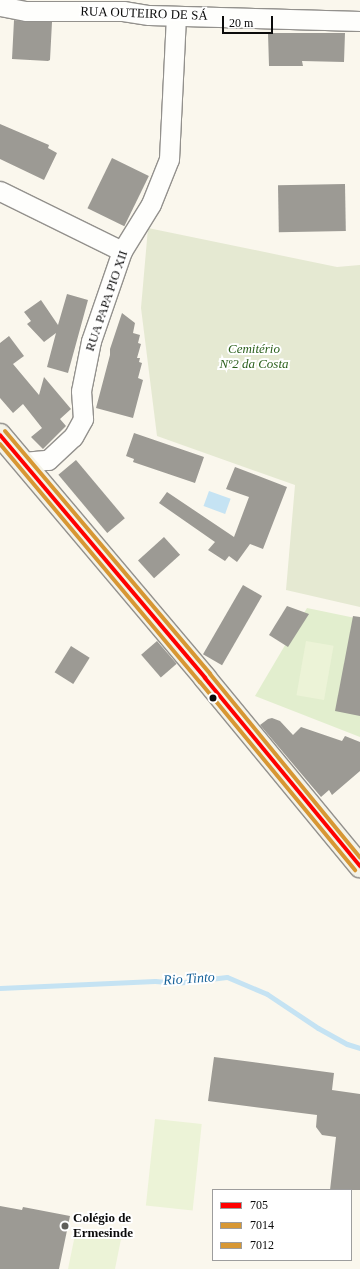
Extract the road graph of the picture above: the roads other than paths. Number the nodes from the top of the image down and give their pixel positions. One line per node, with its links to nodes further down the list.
1 (0, 6): 2 (street, RUA OUTEIRO DE SÁ)
2 (123, 6): 3 (street, RUA OUTEIRO DE SÁ)
3 (176, 16): 4 (street, RUA OUTEIRO DE SÁ); 6 (street, RUA PAPA PIO XII)
4 (360, 21)
5 (0, 192): 6 (street)
6 (122, 251): 7 (street, RUA PAPA PIO XII)
7 (8, 449): 8 (main road)
8 (360, 866)

